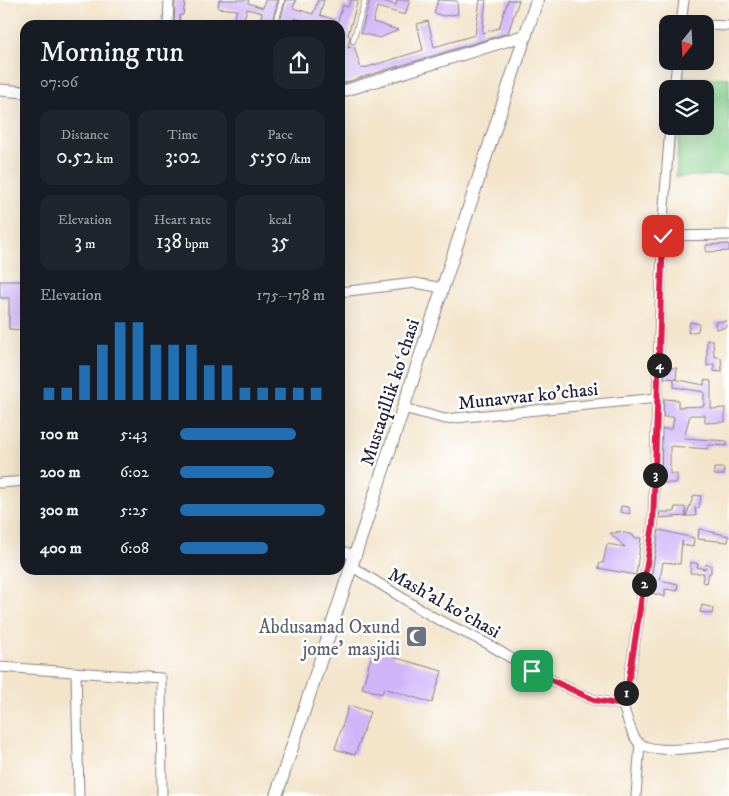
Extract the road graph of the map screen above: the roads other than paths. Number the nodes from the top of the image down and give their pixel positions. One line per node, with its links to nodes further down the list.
1 (169, 0): 7 (street)
2 (282, 0): 8 (lane)
3 (365, 0): 12 (lane)
4 (537, 0): 11 (main road, Mustaqillik koʻchasi)
5 (684, 0): 6 (street)
6 (683, 15)
7 (168, 20)
8 (276, 20)
9 (714, 25): 10 (street)
10 (729, 26)
11 (526, 35): 14 (street); 19 (main road, Mustaqillik koʻchasi)
12 (354, 41)
13 (0, 90): 15 (street)
14 (345, 90)
15 (20, 92)
16 (669, 135): 18 (street)
17 (729, 235): 18 (street)
18 (663, 236): 21 (street)
19 (442, 288): 20 (street); 22 (main road, Mustaqillik koʻchasi)
20 (345, 291)
21 (658, 398): 22 (street, Munavvar ko'chasi); 29 (street)
22 (403, 408): 26 (main road, Mustaqillik koʻchasi)
23 (20, 481): 24 (street)
24 (0, 483)
25 (345, 554): 26 (street, Mash'al ko'chasi)
26 (353, 561): 29 (street, Mash'al ko'chasi); 34 (main road, Mustaqillik koʻchasi)
27 (0, 667): 28 (street)
28 (76, 672): 32 (street); 33 (street)
29 (623, 705): 30 (street)
30 (640, 743): 31 (street); 35 (street)
31 (729, 743)
32 (79, 796)
33 (162, 796)
34 (276, 796)
35 (636, 796)

